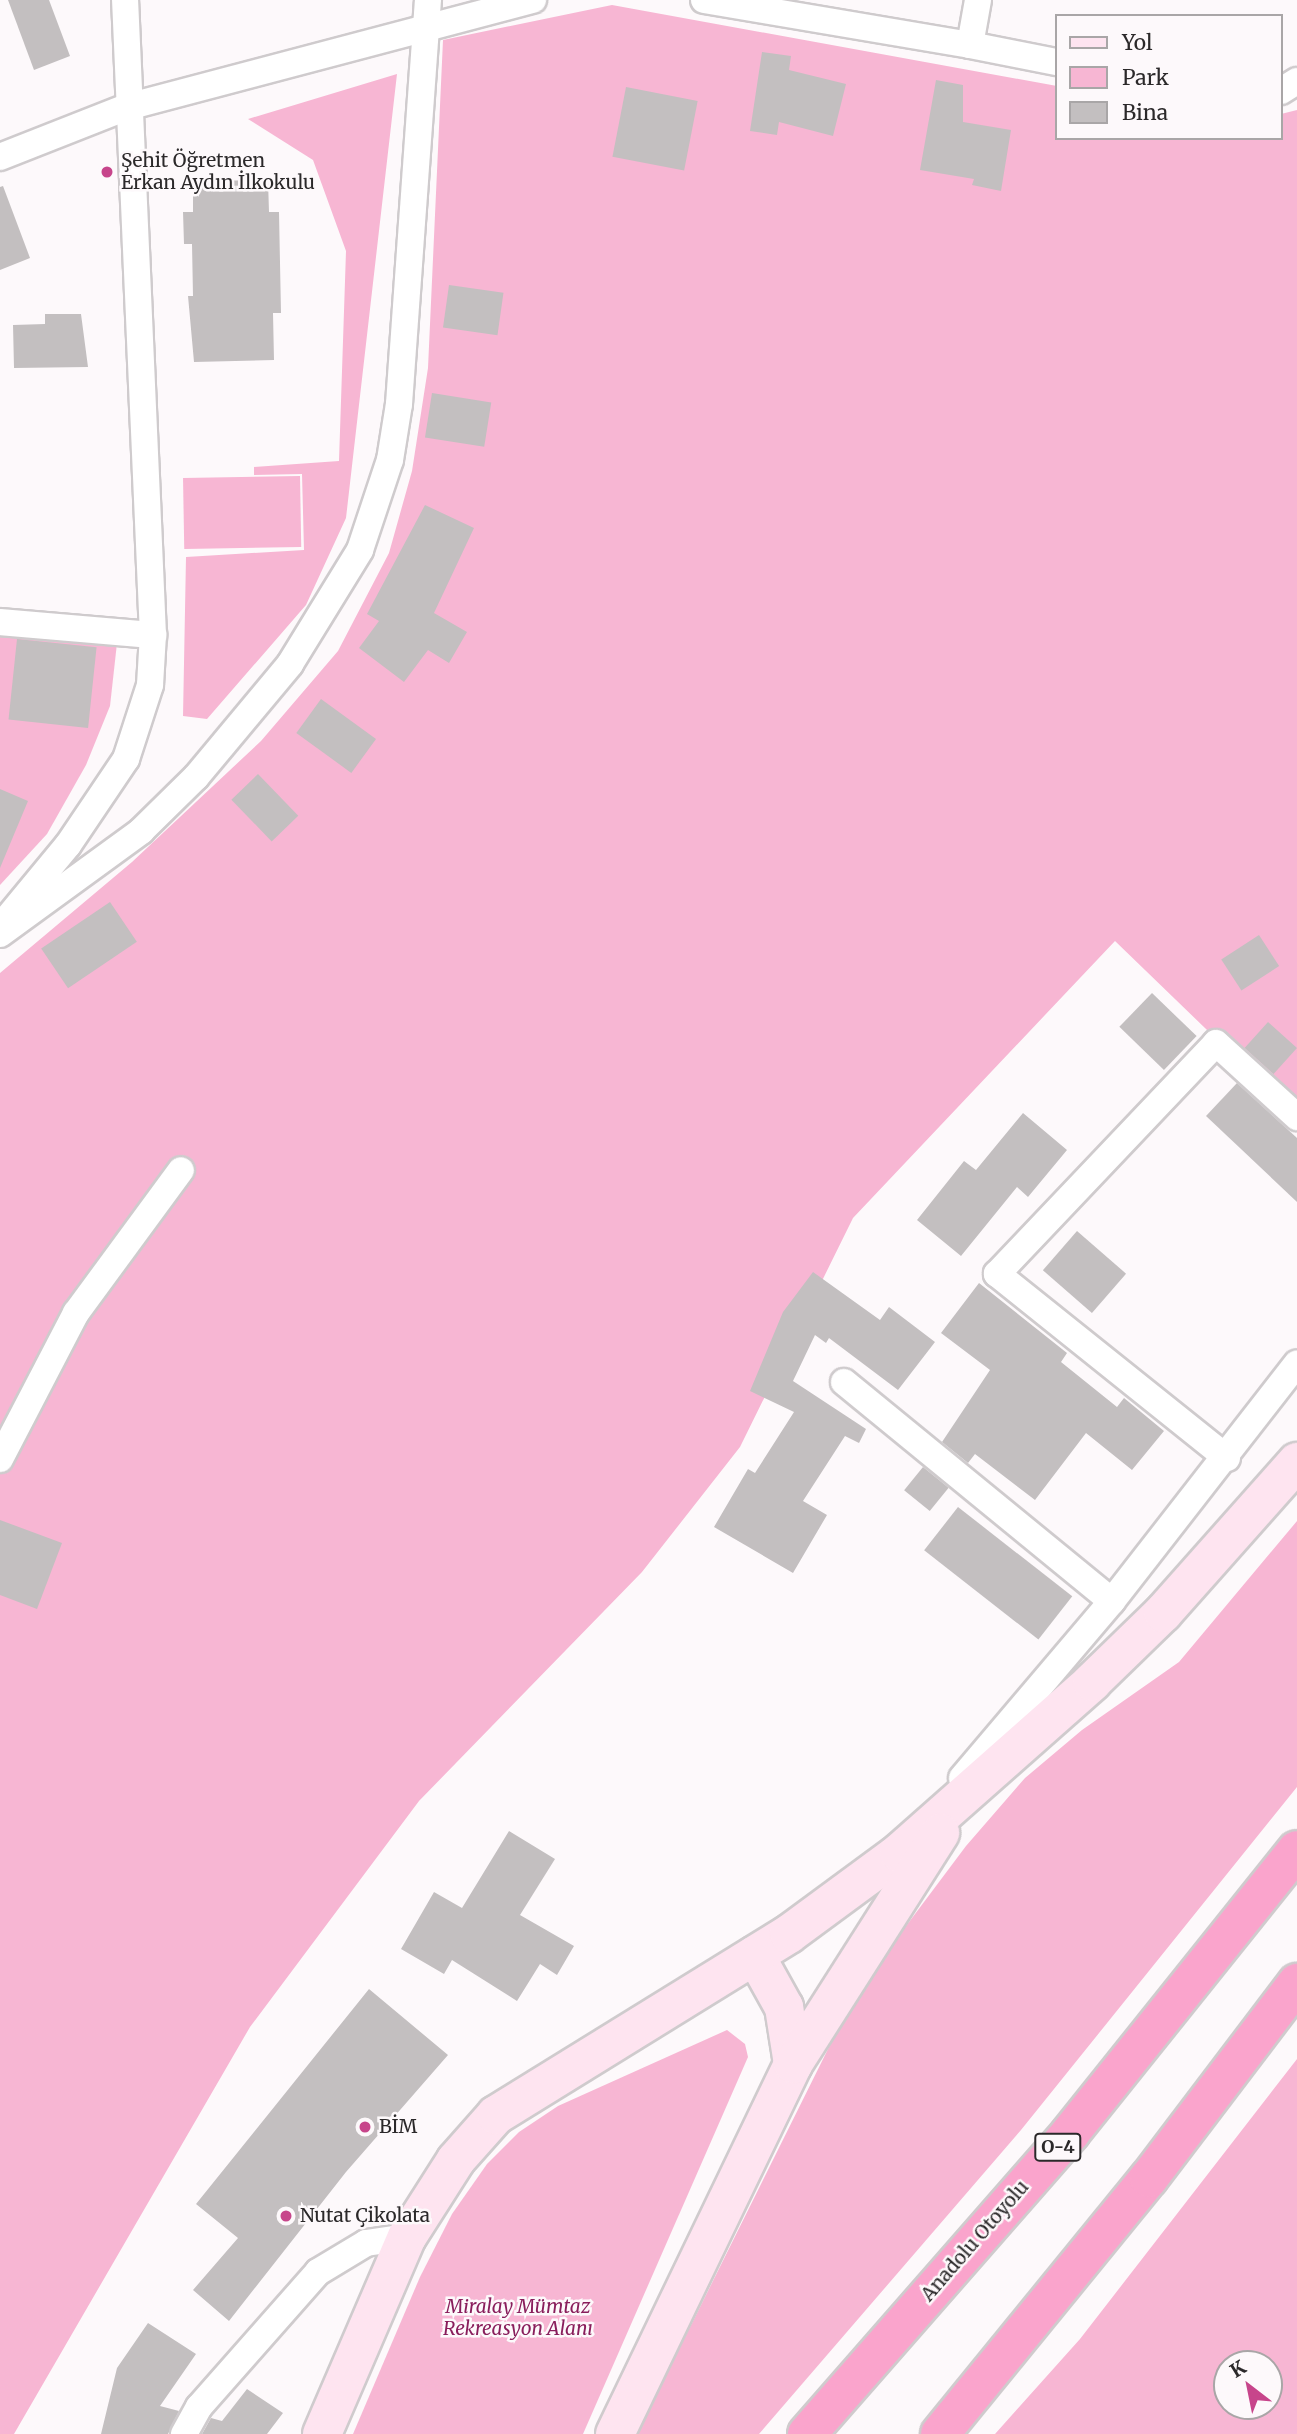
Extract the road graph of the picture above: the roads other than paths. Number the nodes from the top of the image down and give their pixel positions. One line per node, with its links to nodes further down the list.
1 (125, 0): 8 (street)
2 (534, 0): 5 (street)
3 (704, 0): 6 (street)
4 (978, 0): 6 (street)
5 (427, 12): 8 (street); 13 (street)
6 (970, 45): 7 (street)
7 (1056, 62)
8 (127, 107): 9 (street); 11 (street)
9 (0, 157)
10 (0, 622): 11 (street)
11 (153, 635): 12 (street)
12 (0, 927)
13 (0, 934)
14 (1293, 1107): 18 (street)
15 (181, 1170): 19 (street)
16 (1297, 1363): 18 (street)
17 (844, 1382): 21 (street)
18 (1227, 1458): 21 (street)
19 (0, 1459)
20 (1297, 1462): 22 (main road)
21 (1112, 1601): 24 (street)
22 (960, 1801): 24 (main road); 27 (main road)
23 (1297, 1850): 32 (highway, Anadolu Otoyolu / O-4)
24 (899, 1853): 25 (main road)
25 (755, 1955): 27 (main road); 28 (main road)
26 (1297, 1983): 33 (highway)
27 (793, 2064): 31 (main road)
28 (407, 2237): 29 (street); 30 (main road)
29 (184, 2434)
30 (322, 2434)
31 (615, 2434)
32 (807, 2434)
33 (940, 2434)

